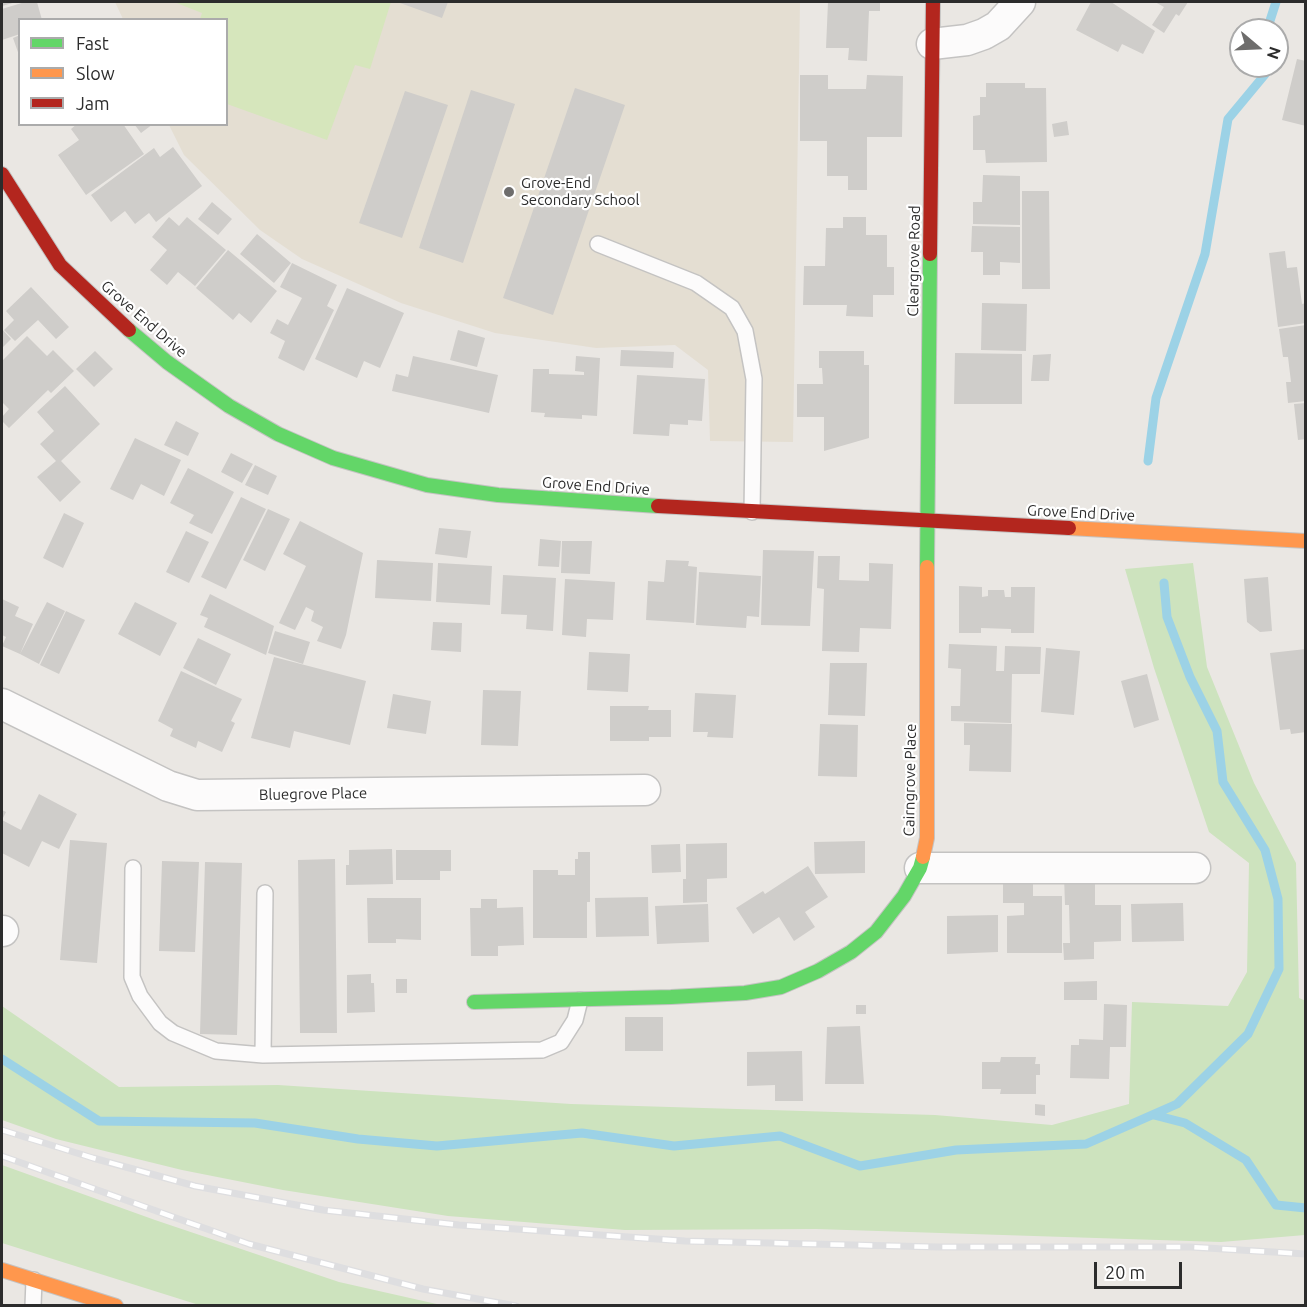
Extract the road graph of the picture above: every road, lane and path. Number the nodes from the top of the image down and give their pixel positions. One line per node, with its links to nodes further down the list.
1 (933, 2): 3 (street, Cleargrove Road)
2 (1020, 2): 3 (street)
3 (932, 44): 7 (street, Cleargrove Road)
4 (2, 174): 6 (street, Grove End Drive)
5 (598, 244): 6 (lane)
6 (752, 512): 7 (street, Grove End Drive)
7 (927, 521): 8 (street, Grove End Drive); 12 (street, Cairngrove Place)
8 (1305, 541)
9 (2, 704): 10 (street, Bluegrove Place)
10 (645, 790)
11 (133, 868): 17 (lane)
12 (920, 868): 13 (street); 15 (street, Cairngrove Place)
13 (1195, 868)
14 (265, 893): 17 (lane)
15 (580, 1000): 16 (street, Cairngrove Place); 17 (lane)
16 (474, 1002)
17 (263, 1055)
18 (2, 1270): 19 (street)
19 (34, 1280): 20 (lane); 21 (street)
20 (33, 1305)
21 (116, 1305)

